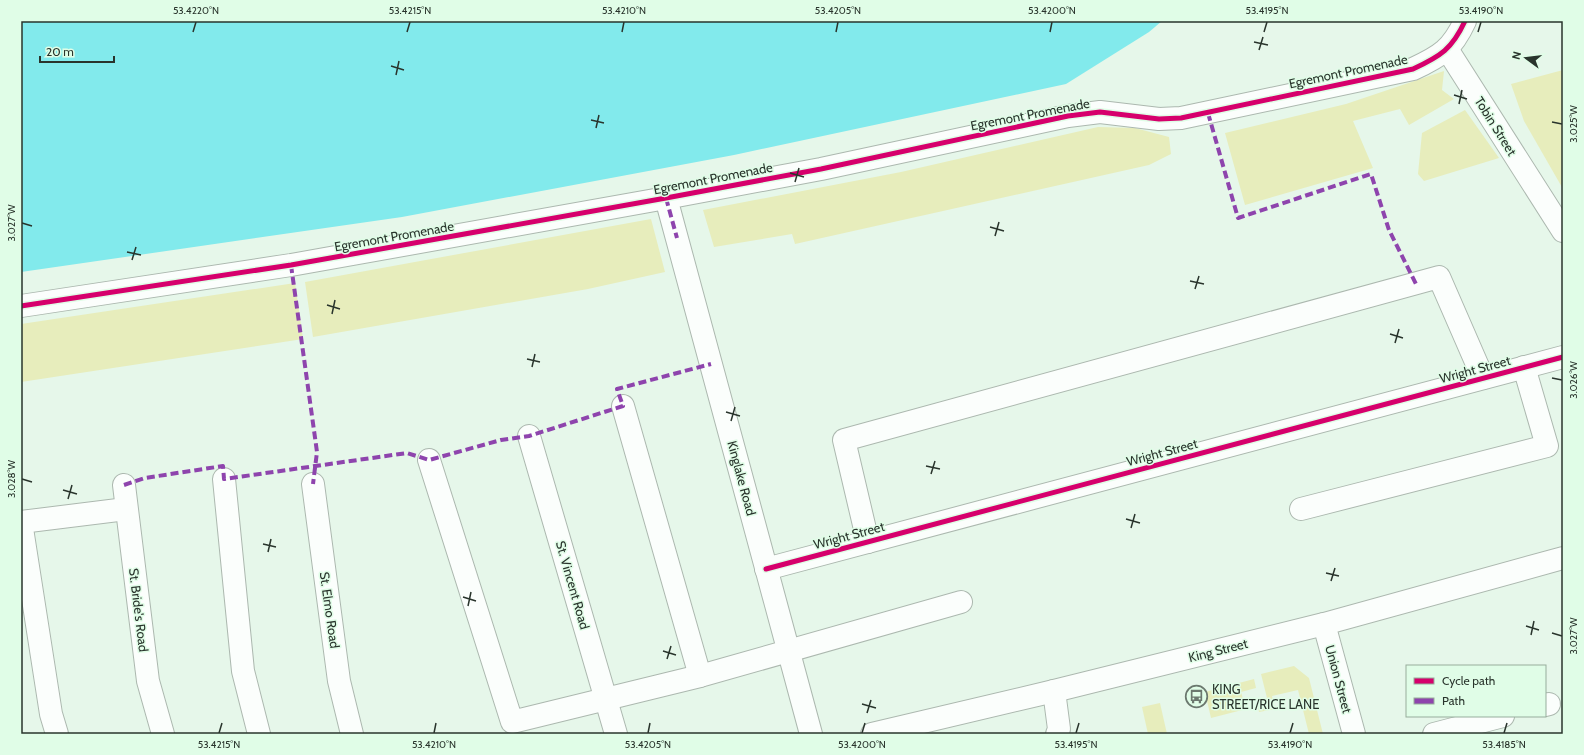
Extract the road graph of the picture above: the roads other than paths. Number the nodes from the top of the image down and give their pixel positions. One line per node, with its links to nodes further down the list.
1 (1465, 21): 2 (street)
2 (1447, 49): 3 (street, Egremont Promenade); 4 (street, Tobin Street)
3 (666, 198): 5 (street, Egremont Promenade); 20 (street, Kinglake Road)
4 (1563, 231)
5 (21, 306)
6 (1563, 357): 7 (street, Wright Street)
7 (1524, 367): 8 (street, Wright Street); 16 (street)
8 (1483, 378): 18 (street, Wright Street); 18 (street)
9 (624, 406): 24 (street)
10 (530, 436): 26 (street, St. Vincent Road)
11 (429, 460): 26 (street)
12 (224, 479): 30 (street)
13 (313, 484): 31 (street, St. Elmo Road)
14 (124, 485): 15 (street, St. Bride's Road)
15 (126, 509): 17 (street); 29 (street, St. Bride's Road)
16 (1300, 509)
17 (21, 522): 28 (street)
18 (868, 542): 20 (street, Wright Street)
19 (1563, 558): 22 (street, King Street)
20 (766, 569): 23 (street, Kinglake Road)
21 (961, 602): 23 (street)
22 (1324, 624): 25 (street, King Street); 36 (street, Union Street)
23 (788, 651): 24 (street); 33 (street, Kinglake Road)
24 (700, 676): 26 (street)
25 (1054, 691): 34 (street, King Street); 35 (street)
26 (606, 699): 32 (street, St. Vincent Road)
27 (1499, 717): 37 (street)
28 (57, 734)
29 (163, 734)
30 (259, 734)
31 (352, 734)
32 (616, 734)
33 (811, 734)
34 (872, 734)
35 (1057, 734)
36 (1354, 734)
37 (1434, 734)

